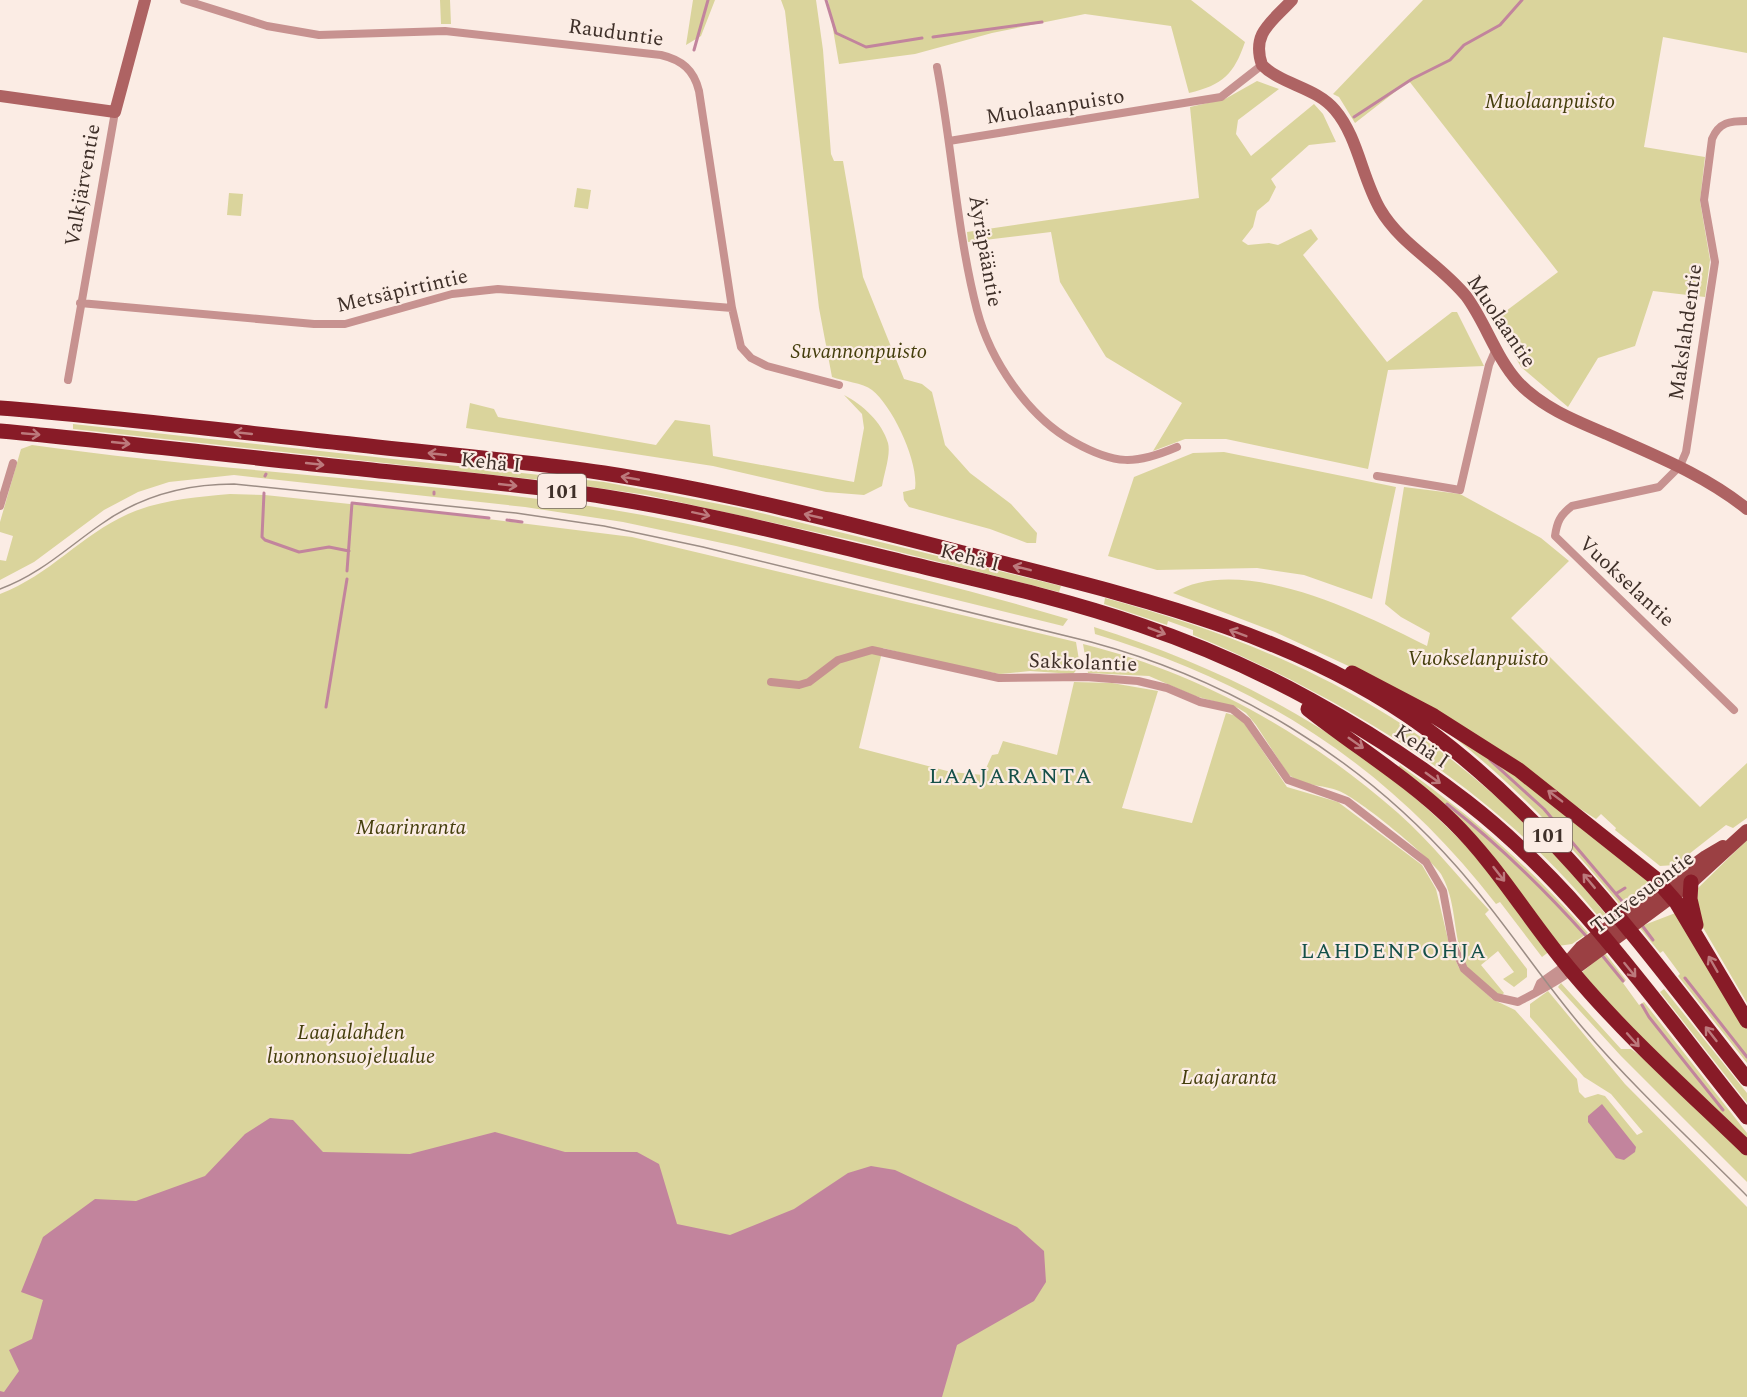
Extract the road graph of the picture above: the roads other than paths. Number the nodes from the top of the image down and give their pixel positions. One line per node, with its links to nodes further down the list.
1 (145, 0): 7 (street, Valkjärventie)
2 (184, 0): 11 (street, Rauduntie)
3 (1292, 0): 4 (street)
4 (1262, 65): 9 (street, Muolaanpuisto); 12 (street, Muolaantie)
5 (937, 67): 9 (street, Äyräpääntie)
6 (0, 96): 7 (street)
7 (115, 112): 10 (street, Valkjärventie)
8 (1747, 121): 19 (street, Makslahdentie)
9 (949, 141): 17 (street, Äyräpääntie)
10 (80, 303): 11 (street, Metsäpirtintie); 13 (street, Valkjärventie)
11 (732, 308): 14 (street, Rauduntie)
12 (1495, 351): 19 (street, Muolaantie); 20 (street)
13 (68, 380)
14 (839, 385)
15 (0, 408): 23 (highway, Kehä I / 101, one-way to 15)
16 (0, 431): 25 (highway, Kehä I / 101, one-way to 25)
17 (1177, 447)
18 (13, 463): 21 (street)
19 (1680, 466): 22 (street, Muolaantie); 26 (street, Vuokselantie)
20 (1377, 476)
21 (0, 506)
22 (1747, 509)
23 (1292, 655): 30 (highway, one-way to 23); 34 (highway, Kehä I / 101, one-way to 23)
24 (771, 682): 32 (street, Sakkolantie)
25 (1275, 682): 32 (highway, one-way to 32); 35 (highway, Kehä I / 101, one-way to 35)
26 (1734, 710)
27 (1747, 831): 28 (main road, Turvesuontie)
28 (1734, 842): 29 (main road, Turvesuontie); 30 (main road, Turvesuontie)
29 (1691, 882): 30 (main road, Turvesuontie); 31 (highway)
30 (1668, 892): 31 (highway); 32 (main road, Turvesuontie)
31 (1701, 942): 33 (highway, one-way to 31)
32 (1569, 968): 36 (highway, one-way to 36)
33 (1747, 1021)
34 (1747, 1079)
35 (1747, 1117)
36 (1747, 1148)

